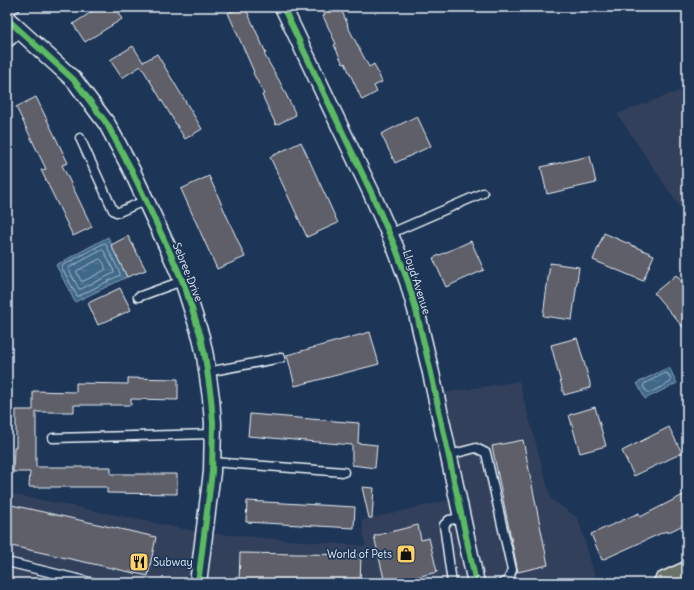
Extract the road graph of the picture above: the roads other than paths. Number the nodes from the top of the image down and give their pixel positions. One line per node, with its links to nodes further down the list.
1 (16, 7): 3 (lane)
2 (283, 7): 10 (street, Lloyd Avenue)
3 (7, 13)
4 (7, 19): 5 (street, Sebree Drive)
5 (21, 32): 6 (lane); 9 (street, Sebree Drive)
6 (7, 44)
7 (80, 138): 9 (lane)
8 (483, 193): 10 (lane)
9 (146, 200): 11 (street, Sebree Drive)
10 (390, 234): 17 (street, Lloyd Avenue)
11 (182, 281): 12 (lane); 14 (street, Sebree Drive)
12 (138, 297)
13 (281, 358): 14 (lane)
14 (208, 372): 15 (street, Sebree Drive)
15 (212, 434): 16 (lane); 18 (street, Sebree Drive)
16 (53, 438)
17 (449, 455): 20 (street, Lloyd Avenue); 27 (lane)
18 (212, 462): 19 (lane); 24 (street, Sebree Drive)
19 (344, 472)
20 (462, 518): 25 (lane); 26 (street, Lloyd Avenue)
21 (7, 562): 23 (lane)
22 (687, 573): 28 (main road)
23 (94, 583)
24 (198, 583)
25 (452, 583)
26 (476, 583)
27 (502, 583)
28 (665, 583)

